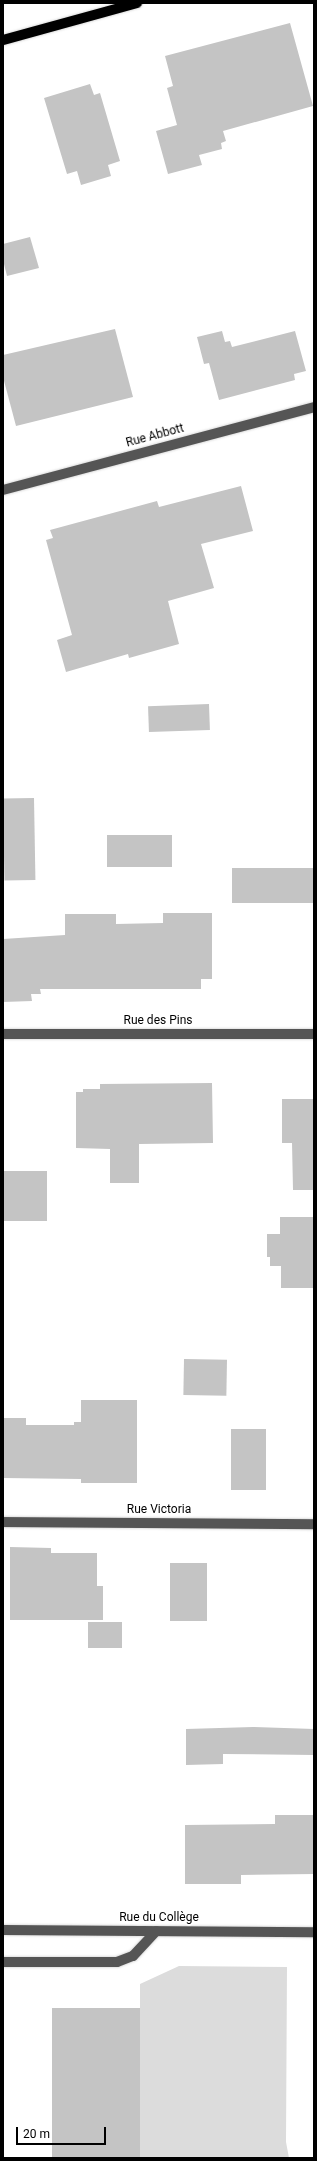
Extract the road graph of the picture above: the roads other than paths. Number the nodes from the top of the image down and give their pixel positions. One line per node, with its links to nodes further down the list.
1 (137, 3): 2 (main road)
2 (3, 40)
3 (314, 407): 4 (street, Rue Abbott)
4 (3, 490)
5 (3, 1034): 6 (street, Rue des Pins)
6 (314, 1034)
7 (3, 1522): 8 (street, Rue Victoria)
8 (314, 1524)
9 (3, 1930): 10 (street, Rue du Collège)
10 (156, 1931): 11 (street, Rue du Collège); 12 (street)
11 (314, 1932)
12 (3, 1962)

